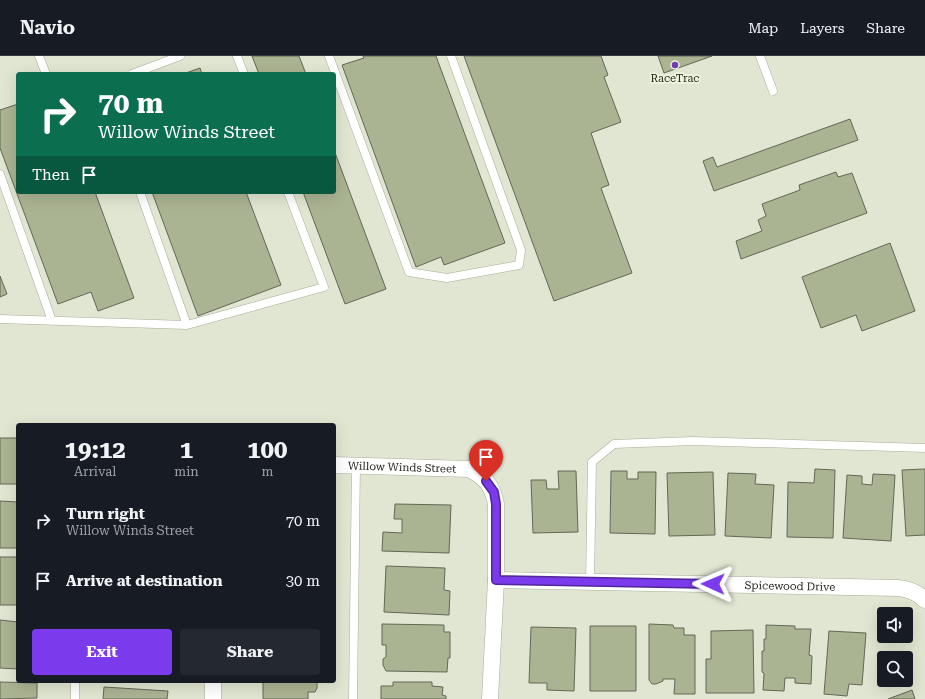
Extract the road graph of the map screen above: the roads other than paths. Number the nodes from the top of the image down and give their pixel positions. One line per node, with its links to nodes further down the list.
1 (39, 56): 7 (lane)
2 (180, 56): 8 (lane)
3 (237, 56): 9 (lane)
4 (329, 56): 10 (lane)
5 (451, 56): 11 (lane)
6 (760, 56): 12 (lane)
7 (45, 72)
8 (137, 72)
9 (243, 72)
10 (335, 72)
11 (336, 75)
12 (773, 91)
13 (0, 174): 17 (lane)
14 (141, 194): 18 (lane)
15 (289, 194): 18 (lane)
16 (0, 319): 17 (lane)
17 (52, 321): 18 (lane)
18 (187, 325)
19 (925, 448): 23 (lane)
20 (336, 465): 21 (street, Willow Winds Street)
21 (356, 466): 22 (street, Willow Winds Street); 29 (lane)
22 (496, 580): 23 (street, Spicewood Drive); 30 (street, Willow Winds Street)
23 (590, 582): 24 (street, Spicewood Drive)
24 (921, 596)
25 (75, 683): 27 (lane)
26 (213, 683): 28 (street)
27 (75, 699)
28 (213, 699)
29 (353, 699)
30 (490, 699)

